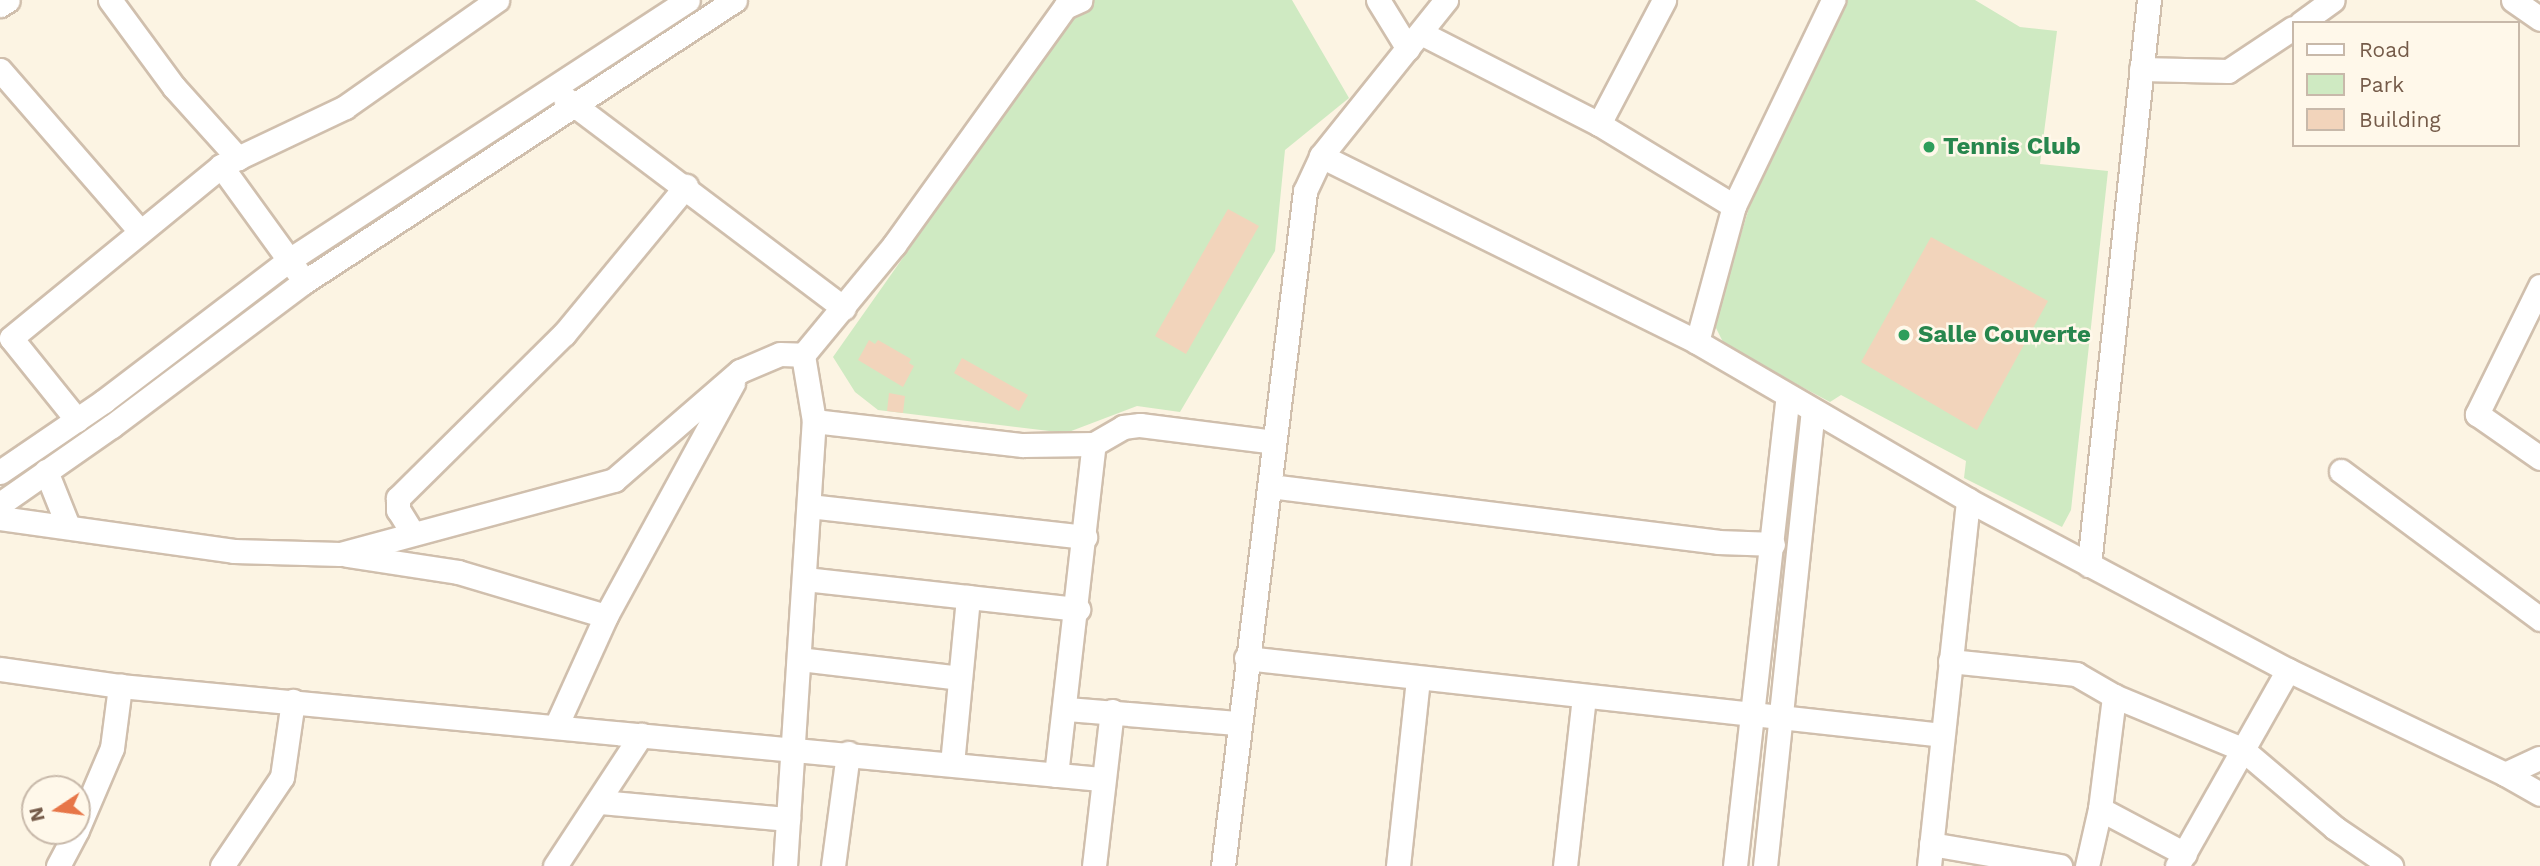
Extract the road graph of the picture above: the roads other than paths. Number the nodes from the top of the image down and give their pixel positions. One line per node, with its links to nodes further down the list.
1 (8, 0): 14 (street)
2 (110, 0): 25 (street)
3 (498, 0): 25 (street)
4 (688, 0): 21 (street)
5 (735, 0): 22 (street)
6 (1378, 0): 18 (street)
7 (1446, 0): 18 (street)
8 (1664, 0): 23 (street)
9 (1833, 0): 27 (street)
10 (2149, 0): 19 (street)
11 (2333, 0): 16 (street)
12 (2513, 0): 15 (street)
13 (1067, 2): 32 (street)
14 (0, 5)
15 (2540, 19)
16 (2304, 21)
17 (2292, 29): 19 (street)
18 (1414, 41): 23 (street); 24 (street)
19 (2141, 69): 59 (street)
20 (0, 70): 28 (street)
21 (554, 85): 22 (street); 29 (street)
22 (573, 106): 26 (street); 30 (street)
23 (1599, 124): 27 (street)
24 (1321, 156): 34 (street); 41 (street)
25 (230, 162): 28 (street); 29 (street)
26 (686, 186): 32 (street); 55 (street)
27 (1734, 206): 34 (street)
28 (140, 231): 33 (street)
29 (289, 260): 30 (street); 39 (street)
30 (304, 282): 46 (street)
31 (2540, 285): 45 (street)
32 (844, 308): 35 (street)
33 (5, 332): 39 (street)
34 (1698, 342): 37 (street)
35 (803, 355): 36 (street); 40 (street)
36 (740, 371): 43 (street); 44 (street)
37 (1788, 397): 38 (street); 57 (street)
38 (1812, 413): 50 (street); 79 (street)
39 (76, 420): 48 (street)
40 (814, 421): 42 (street); 52 (street)
41 (1274, 442): 42 (street); 49 (street)
42 (1094, 444): 56 (street)
43 (655, 446): 44 (street); 55 (street)
44 (694, 456): 63 (street)
45 (2540, 458)
46 (46, 471): 51 (street); 54 (street)
47 (2341, 471): 64 (street)
48 (0, 472)
49 (1270, 486): 57 (street); 65 (street)
50 (1968, 500): 59 (street); 67 (street)
51 (0, 504)
52 (809, 506): 56 (street); 60 (street)
53 (0, 518): 54 (street)
54 (68, 526): 58 (street)
55 (412, 532): 58 (street)
56 (1085, 537): 62 (street)
57 (1773, 544): 78 (street)
58 (340, 554): 63 (street)
59 (2089, 565): 69 (street)
60 (805, 579): 61 (street); 66 (street)
61 (968, 597): 62 (street); 70 (street)
62 (1078, 609): 76 (street)
63 (606, 615): 81 (street)
64 (2540, 619)
65 (1246, 658): 71 (street); 80 (street)
66 (799, 659): 70 (street); 84 (street)
67 (1950, 661): 73 (street); 83 (street)
68 (0, 669): 72 (street)
69 (2288, 670): 85 (street); 89 (street)
70 (960, 678): 88 (street)
71 (1418, 680): 74 (street); 107 (street)
72 (121, 686): 75 (street); 93 (street)
73 (2114, 696): 85 (street); 95 (street)
74 (1584, 697): 78 (street); 108 (street)
75 (293, 701): 81 (street); 101 (street)
76 (1067, 709): 77 (street); 90 (street)
77 (1112, 710): 80 (street); 91 (street)
78 (1754, 713): 79 (street); 109 (street)
79 (1781, 714): 83 (street); 110 (street)
80 (1239, 723): 106 (street)
81 (557, 724): 82 (street)
82 (641, 735): 84 (street); 94 (street)
83 (1942, 735): 98 (street)
84 (794, 747): 86 (street); 96 (street)
85 (2242, 749): 99 (street); 113 (street)
86 (848, 753): 88 (street); 104 (street)
87 (2540, 758): 89 (street)
88 (952, 764): 90 (street)
89 (2505, 774): 92 (street)
90 (1056, 775): 91 (street)
91 (1101, 779): 105 (street)
92 (2540, 794)
93 (91, 798)
94 (601, 802): 96 (street); 102 (street)
95 (2100, 809): 99 (street); 112 (street)
96 (788, 819): 103 (street)
97 (69, 845): 100 (street)
98 (1930, 855): 111 (street)
99 (2181, 860)
100 (58, 866)
101 (222, 866)
102 (555, 866)
103 (785, 866)
104 (833, 866)
105 (1094, 866)
106 (1223, 866)
107 (1398, 866)
108 (1565, 866)
109 (1735, 866)
110 (1765, 866)
111 (2060, 866)
112 (2087, 866)
113 (2390, 866)

